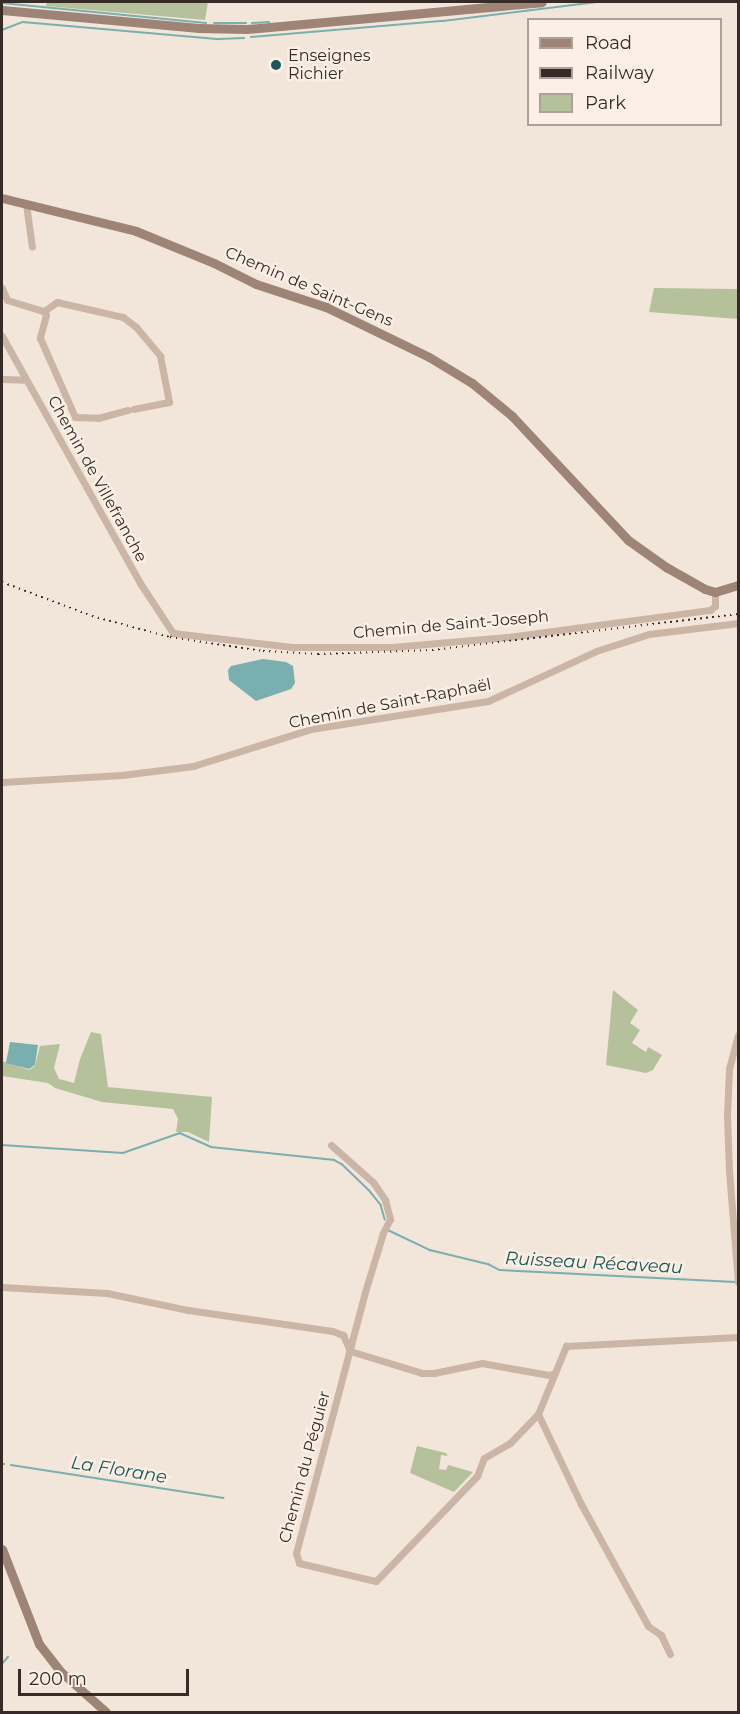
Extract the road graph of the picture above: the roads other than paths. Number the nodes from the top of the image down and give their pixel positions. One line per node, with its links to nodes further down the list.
1 (542, 2): 2 (street)
2 (2, 10)
3 (2, 198): 4 (street, Chemin de Saint-Gens)
4 (26, 204): 5 (street); 12 (street, Chemin de Saint-Gens)
5 (32, 246)
6 (2, 288): 7 (street)
7 (44, 311): 7 (street)
8 (2, 338): 10 (street, Chemin de Villefranche)
9 (2, 379): 10 (street)
10 (26, 380): 14 (street, Chemin de Villefranche)
11 (738, 585): 12 (street)
12 (715, 592): 14 (street, Chemin de Saint-Joseph)
13 (738, 623): 15 (street, Chemin de Saint-Raphaël)
14 (173, 633)
15 (2, 782)
16 (738, 1035): 18 (street)
17 (738, 1083): 18 (street)
18 (729, 1088): 20 (street)
19 (331, 1145): 23 (street, Chemin du Péguier)
20 (738, 1280)
21 (2, 1287): 23 (street)
22 (738, 1337): 24 (street, Chemin du Péguier)
23 (350, 1351): 24 (street); 25 (street, Chemin du Péguier)
24 (555, 1373): 25 (street, Chemin du Péguier)
25 (538, 1414): 27 (street)
26 (2, 1549): 28 (street)
27 (670, 1654)
28 (106, 1713)

